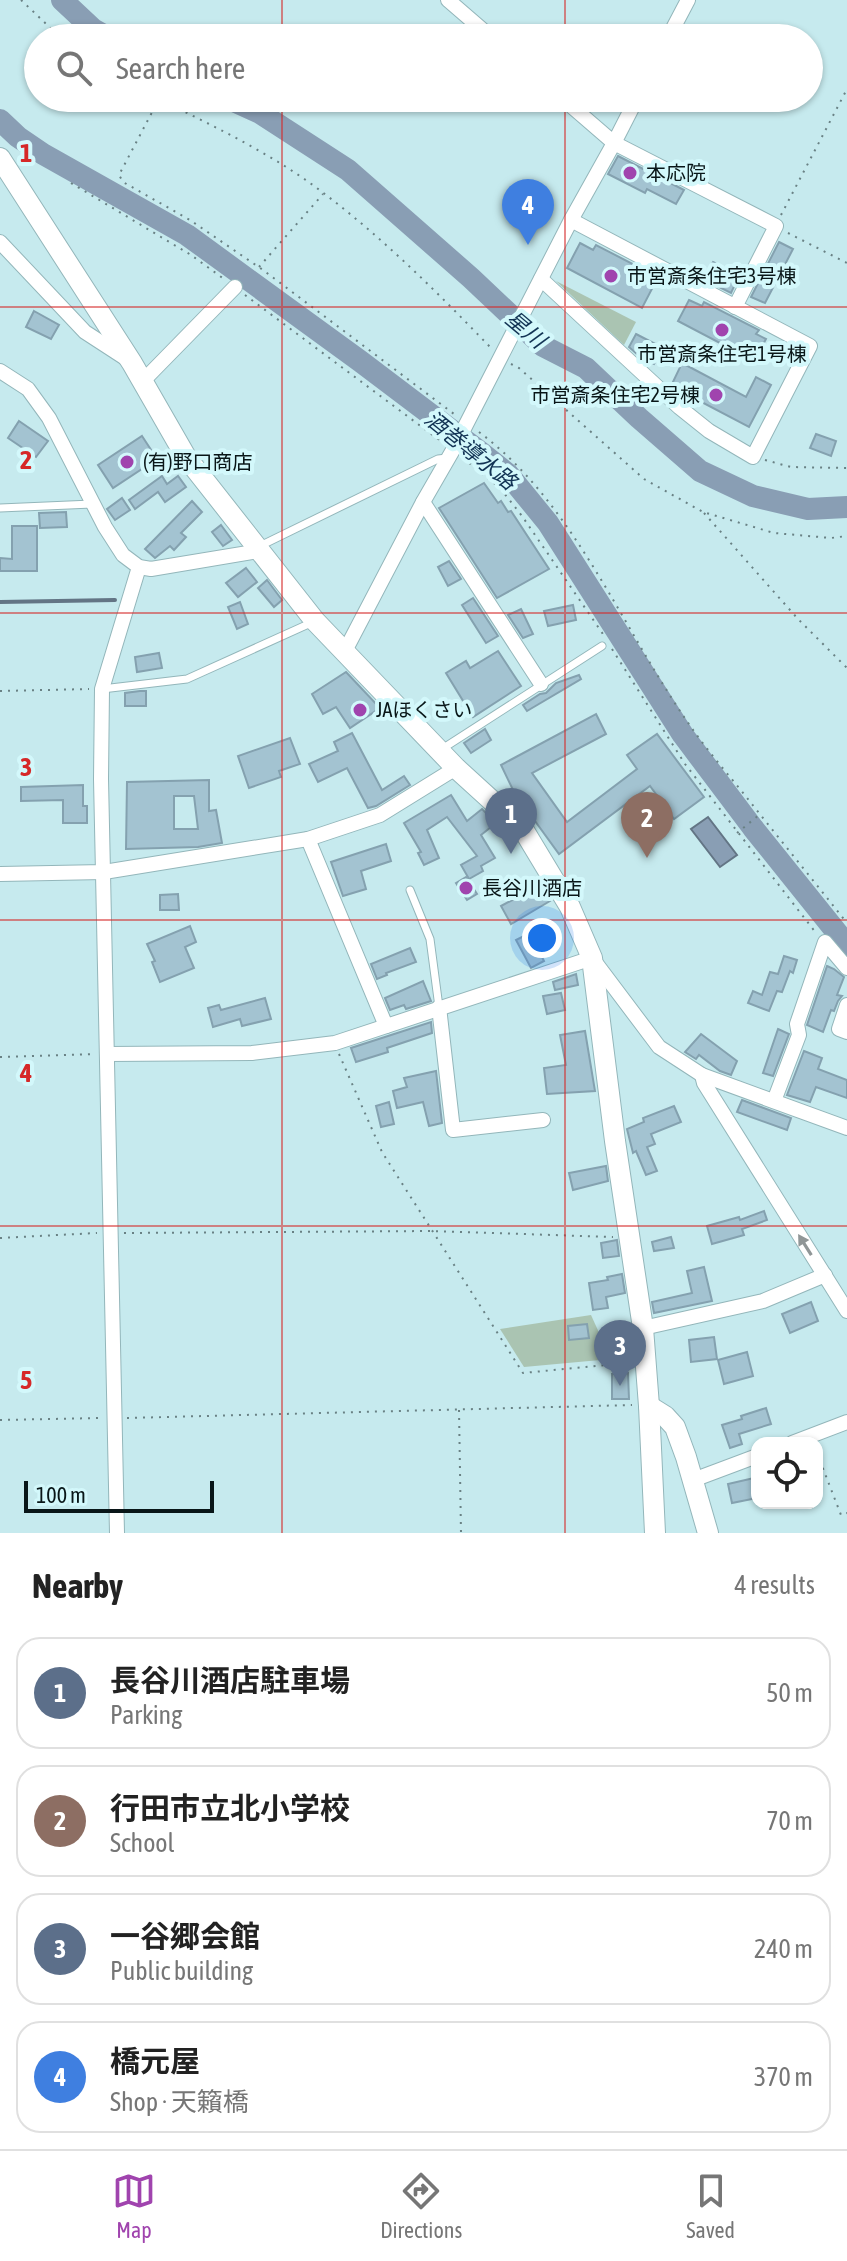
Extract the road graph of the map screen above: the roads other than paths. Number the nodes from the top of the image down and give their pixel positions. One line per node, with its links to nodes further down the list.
1 (448, 0): 3 (street)
2 (688, 0): 4 (street)
3 (476, 24)
4 (675, 24)
5 (578, 112): 7 (street)
6 (630, 112): 7 (street)
7 (614, 143): 9 (street); 13 (street)
8 (0, 158): 15 (street)
9 (571, 220): 11 (street); 13 (street)
10 (0, 242): 15 (street)
11 (540, 281): 13 (street); 16 (street)
12 (235, 287): 15 (street)
13 (735, 307)
14 (0, 371): 18 (street)
15 (137, 372): 20 (street)
16 (452, 452): 17 (street); 20 (lane)
17 (423, 502): 24 (street); 25 (street)
18 (94, 504): 19 (lane); 21 (street)
19 (0, 508)
20 (259, 551): 21 (street); 22 (street)
21 (139, 567): 26 (street)
22 (315, 621): 24 (street); 26 (lane)
23 (602, 646): 25 (lane)
24 (345, 651): 27 (street)
25 (541, 684): 27 (lane)
26 (102, 689): 30 (street)
27 (440, 750): 28 (street)
28 (456, 768): 29 (street); 33 (street)
29 (308, 839): 30 (street); 37 (street)
30 (104, 872): 31 (street); 39 (street)
31 (0, 874)
32 (410, 890): 36 (lane)
33 (592, 958): 36 (street); 40 (street); 46 (street)
34 (847, 968): 41 (street)
35 (847, 1005): 38 (street)
36 (439, 1007): 37 (street); 42 (street)
37 (386, 1026): 39 (street)
38 (847, 1032)
39 (108, 1054): 52 (street)
40 (702, 1075): 41 (street); 44 (street, one-way to 40)
41 (774, 1101): 43 (street)
42 (543, 1120)
43 (847, 1127)
44 (825, 1275): 45 (street); 46 (street)
45 (847, 1311)
46 (643, 1328): 47 (street)
47 (649, 1406): 51 (street); 53 (street)
48 (847, 1422): 49 (street)
49 (808, 1437)
50 (751, 1458): 51 (street)
51 (693, 1480): 54 (street)
52 (117, 1533)
53 (655, 1533)
54 (708, 1533)

